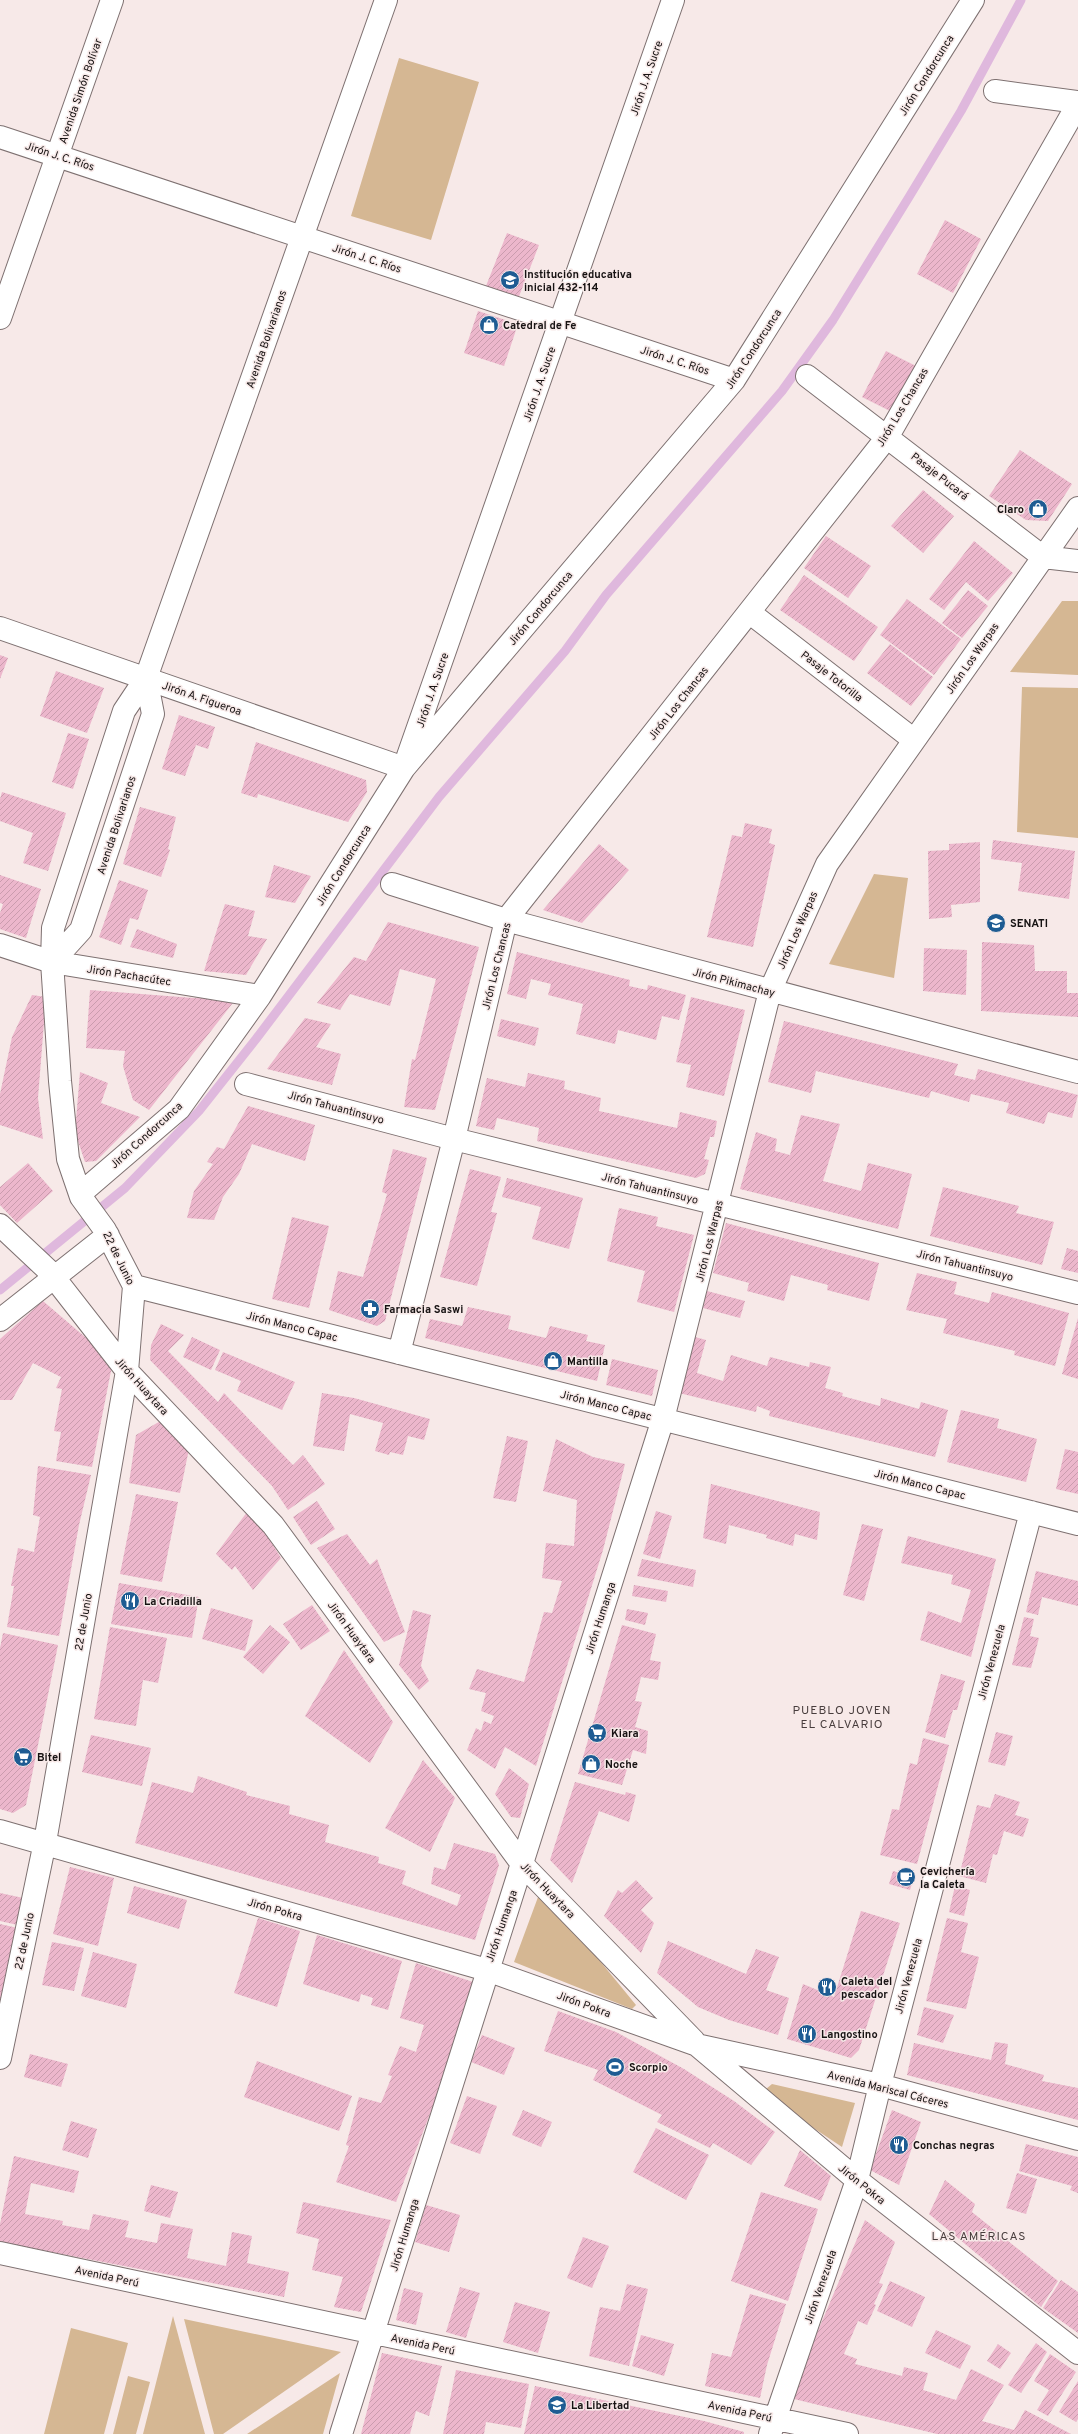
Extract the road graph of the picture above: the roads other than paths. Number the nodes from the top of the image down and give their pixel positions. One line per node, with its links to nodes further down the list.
1 (112, 0): 8 (street, Avenida Simón Bolívar)
2 (386, 0): 9 (street, Avenida Bolivarianos)
3 (673, 0): 11 (street, Jirón J. A. Sucre)
4 (973, 0): 13 (street, Jirón Condorcunca)
5 (995, 91): 6 (street)
6 (1078, 103): 14 (street, Jirón Los Chancas)
7 (0, 137): 8 (street, Jirón J. C. Ríos)
8 (57, 156): 9 (street, Jirón J. C. Ríos); 10 (street, Avenida Simón Bolívar)
9 (302, 237): 11 (street, Jirón J. C. Ríos); 20 (street, Avenida Bolivarianos)
10 (0, 318)
11 (561, 322): 13 (street, Jirón J. C. Ríos); 22 (street, Jirón J. A. Sucre)
12 (807, 376): 14 (street, Pasaje Pucará)
13 (734, 380): 22 (street, Jirón Condorcunca)
14 (888, 436): 16 (street, Pasaje Pucará); 18 (street, Jirón Los Chancas)
15 (1078, 508): 16 (street, Jirón Los Warpas)
16 (1043, 557): 17 (street); 21 (street, Jirón Los Warpas)
17 (1078, 561)
18 (750, 612): 21 (street, Pasaje Totorilla); 24 (street, Jirón Los Chancas)
19 (0, 628): 20 (street, Jirón A. Figueroa)
20 (146, 678): 22 (street, Jirón A. Figueroa); 26 (street, Avenida Bolivarianos)
21 (914, 740): 27 (street, Jirón Los Warpas)
22 (404, 768): 28 (street, Jirón Condorcunca)
23 (392, 884): 24 (street, Jirón Pikimachay)
24 (506, 920): 27 (street, Jirón Pikimachay); 31 (street, Jirón Los Chancas)
25 (0, 945): 26 (street, Jirón Pachacútec)
26 (52, 962): 28 (street, Jirón Pachacútec); 32 (street, Avenida Bolivarianos)
27 (770, 991): 29 (street, Jirón Pikimachay); 33 (street, Jirón Los Warpas)
28 (260, 996): 32 (street, Jirón Condorcunca)
29 (1078, 1072)
30 (246, 1084): 31 (street, Jirón Tahuantinsuyo)
31 (454, 1139): 33 (street, Jirón Tahuantinsuyo); 40 (street, Jirón Los Chancas)
32 (81, 1195): 35 (street, 22 de Junio)
33 (718, 1204): 38 (street, Jirón Tahuantinsuyo); 42 (street, Jirón Los Warpas)
34 (0, 1226): 36 (street, Jirón Huaytara)
35 (107, 1232): 36 (street); 37 (street, 22 de Junio)
36 (51, 1274): 39 (street); 41 (street, Jirón Huaytara)
37 (134, 1286): 40 (street, Jirón Manco Capac); 41 (street, 22 de Junio)
38 (1078, 1293)
39 (0, 1320)
40 (399, 1353): 42 (street, Jirón Manco Capac)
41 (127, 1371): 46 (street, 22 de Junio); 47 (street, Jirón Huaytara)
42 (663, 1419): 43 (street, Jirón Manco Capac); 47 (street, Jirón Humanga)
43 (1030, 1512): 44 (street, Jirón Manco Capac); 51 (street, Jirón Venezuela)
44 (1078, 1524)
45 (0, 1831): 46 (street, Jirón Pokra)
46 (45, 1842): 48 (street, Jirón Pokra); 50 (street, 22 de Junio)
47 (522, 1864): 48 (street, Jirón Humanga); 49 (street, Jirón Huaytara)
48 (487, 1970): 49 (street, Jirón Pokra); 55 (street, Jirón Humanga)
49 (697, 2045): 51 (street, Avenida Mariscal Cáceres); 53 (street, Jirón Pokra)
50 (0, 2058)
51 (880, 2085): 52 (street, Avenida Mariscal Cáceres); 53 (street, Jirón Venezuela)
52 (1078, 2140)
53 (857, 2180): 56 (street, Jirón Pokra); 57 (street, Jirón Venezuela)
54 (0, 2253): 55 (street, Avenida Perú)
55 (373, 2333): 57 (street, Avenida Perú); 58 (street, Jirón Humanga)
56 (1078, 2353)
57 (772, 2426): 59 (street, Avenida Perú)
58 (341, 2434)
59 (847, 2434)

